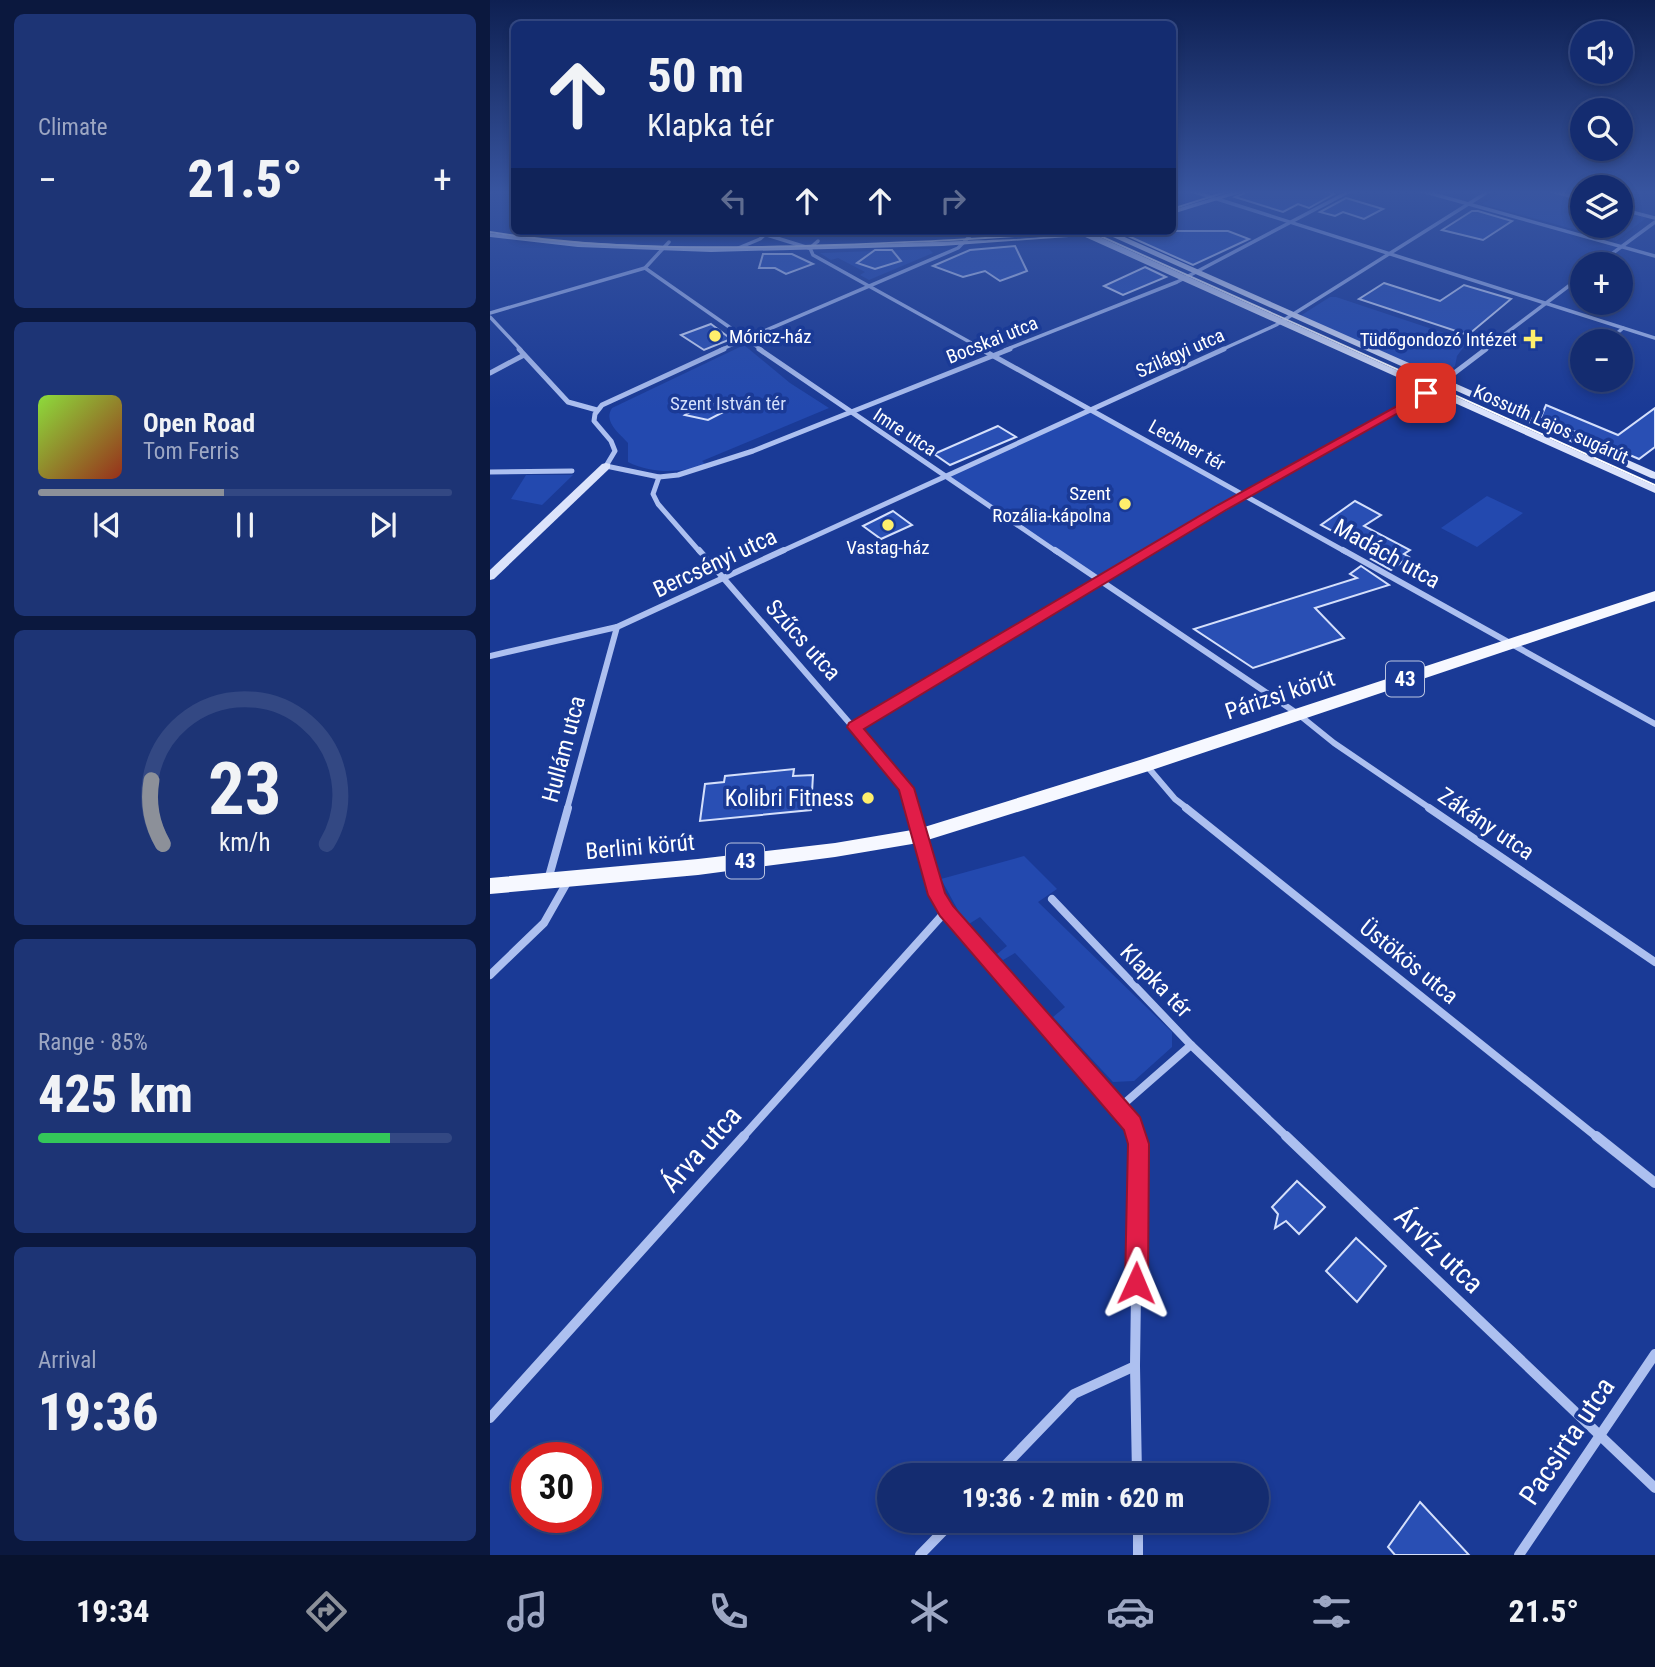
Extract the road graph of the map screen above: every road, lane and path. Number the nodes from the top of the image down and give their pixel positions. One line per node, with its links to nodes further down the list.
1 (649, 264): 9 (street)
2 (829, 264): 13 (street)
3 (917, 264): 13 (street)
4 (1152, 264): 11 (street, Kossuth Lajos sugárút)
5 (1175, 264): 10 (street, Kossuth Lajos sugárút)
6 (1211, 264): 10 (street)
7 (1375, 264): 16 (street)
8 (1420, 264): 14 (street)
9 (645, 268): 15 (street); 20 (street)
10 (1194, 272): 11 (street); 16 (street, Kossuth Lajos sugárút)
11 (1184, 278): 17 (street, Kossuth Lajos sugárút); 22 (street, Bocskai utca)
12 (1570, 285): 14 (street)
13 (870, 286): 20 (street); 22 (street)
14 (1546, 303): 18 (street); 24 (street)
15 (490, 315): 21 (street)
16 (1292, 315): 17 (street); 24 (street, Kossuth Lajos sugárút)
17 (1282, 322): 25 (street, Kossuth Lajos sugárút); 26 (street, Szilágyi utca)
18 (1623, 328): 19 (street)
19 (1655, 338)
20 (745, 340): 27 (street); 28 (street)
21 (524, 355): 23 (street); 27 (street)
22 (992, 355): 26 (street); 28 (street, Bocskai utca)
23 (490, 373)
24 (1443, 383): 25 (street, Kossuth Lajos sugárút); 33 (street, Kossuth Lajos sugárút)
25 (1432, 390): 35 (street, Kossuth Lajos sugárút); 36 (street)
26 (1090, 409): 32 (street); 36 (street, Lechner tér)
27 (597, 410): 29 (street)
28 (849, 412): 32 (street, Imre utca); 34 (street)
29 (606, 466): 34 (street); 37 (street)
30 (572, 471): 31 (street)
31 (490, 472)
32 (946, 476): 38 (street, Bercsényi utca); 39 (street)
33 (1655, 476)
34 (659, 477): 38 (street, Szűcs utca)
35 (1655, 491)
36 (1245, 495): 39 (street, Lechner tér); 42 (street, Madách utca)
37 (490, 576)
38 (723, 579): 41 (street, Bercsényi utca); 46 (street, Szűcs utca)
39 (1103, 581): 44 (street, Zákány utca); 46 (street, Lechner tér)
40 (1655, 596): 42 (main road, Párizsi körút / 43)
41 (617, 627): 43 (street, Bercsényi utca); 50 (street, Hullám utca)
42 (1512, 644): 44 (main road, Párizsi körút / 43); 45 (street, Madách utca)
43 (490, 656)
44 (1298, 714): 47 (main road, Párizsi körút / 43); 54 (street, Zákány utca)
45 (1655, 724)
46 (855, 727): 48 (street, Szűcs utca)
47 (1146, 765): 48 (main road, Párizsi körút / 43); 58 (street, Üstökös utca)
48 (918, 836): 49 (main road, Berlini körút / 43); 53 (street)
49 (570, 878): 50 (main road, Berlini körút / 43); 55 (street)
50 (548, 880): 51 (main road, Berlini körút / 43)
51 (490, 886)
52 (1052, 899): 56 (street, Klapka tér)
53 (946, 911): 57 (street); 61 (street, Árva utca)
54 (1655, 962)
55 (490, 975)
56 (1191, 1045): 57 (street, Klapka tér); 62 (street, Árvíz utca)
57 (1119, 1108): 60 (street)
58 (1655, 1183)
59 (1655, 1354): 62 (street, Pacsirta utca)
60 (1135, 1366): 63 (street); 64 (street)
61 (490, 1418)
62 (1601, 1436): 65 (street, Árvíz utca); 70 (street, Pacsirta utca)
63 (1008, 1463)
64 (1137, 1463)
65 (1655, 1488)
66 (941, 1533): 68 (street)
67 (1138, 1533): 69 (street)
68 (920, 1555)
69 (1139, 1555)
70 (1519, 1555)

